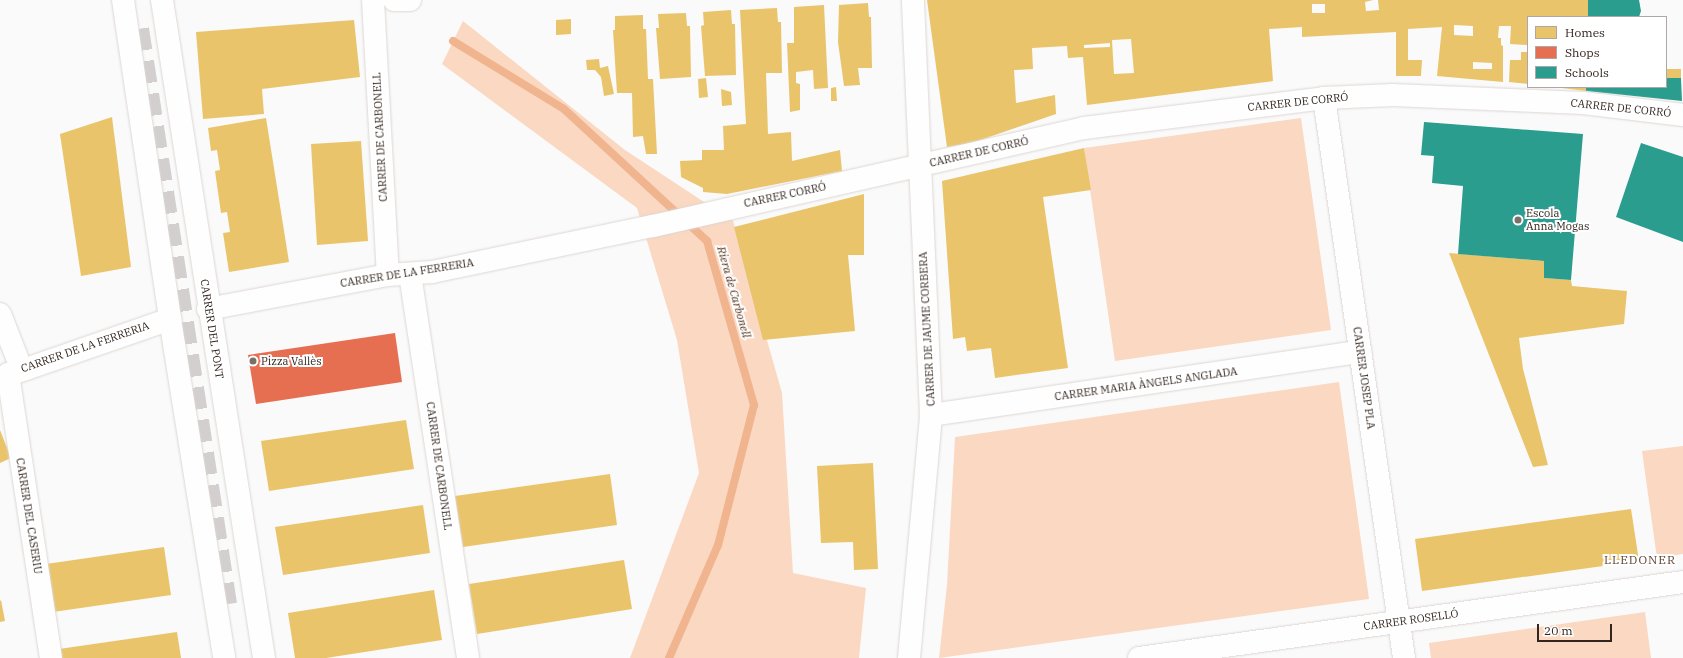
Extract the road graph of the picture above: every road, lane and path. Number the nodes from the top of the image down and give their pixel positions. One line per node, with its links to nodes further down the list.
1 (123, 0): 15 (street)
2 (162, 0): 13 (street, CARRER DEL PONT)
3 (373, 0): 11 (street, CARRER DE CARBONELL)
4 (394, 0): 5 (street)
5 (410, 0)
6 (913, 0): 9 (street, CARRER DE JAUME CORBERA)
7 (1324, 98): 8 (street, CARRER DE CORRÓ); 9 (street, CARRER DE CORRÓ); 16 (street, CARRER JOSEP PLA)
8 (1683, 115)
9 (918, 166): 10 (street, CARRER CORRÓ); 18 (street, CARRER DE JAUME CORBERA)
10 (652, 226): 12 (street, CARRER DE LA FERRERIA)
11 (388, 274): 12 (street, CARRER DE LA FERRERIA); 13 (street, CARRER DE LA FERRERIA)
12 (410, 274): 24 (street, CARRER DE CARBONELL)
13 (208, 309): 23 (street, CARRER DEL PONT)
14 (0, 314): 17 (street, CARRER DEL CASERIU)
15 (170, 319): 17 (street, CARRER DE LA FERRERIA); 22 (street)
16 (1360, 352): 18 (street, CARRER MARIA ÀNGELS ANGLADA); 20 (street, CARRER JOSEP PLA)
17 (10, 373): 21 (street, CARRER DEL CASERIU)
18 (932, 415): 25 (street, CARRER DE JAUME CORBERA)
19 (1683, 582): 20 (street, CARRER ROSELLÓ)
20 (1399, 622): 26 (street, CARRER ROSELLÓ); 27 (street, CARRER JOSEP PLA)
21 (51, 658)
22 (224, 658)
23 (264, 658)
24 (468, 658)
25 (909, 658)
26 (1139, 658)
27 (1404, 658)

